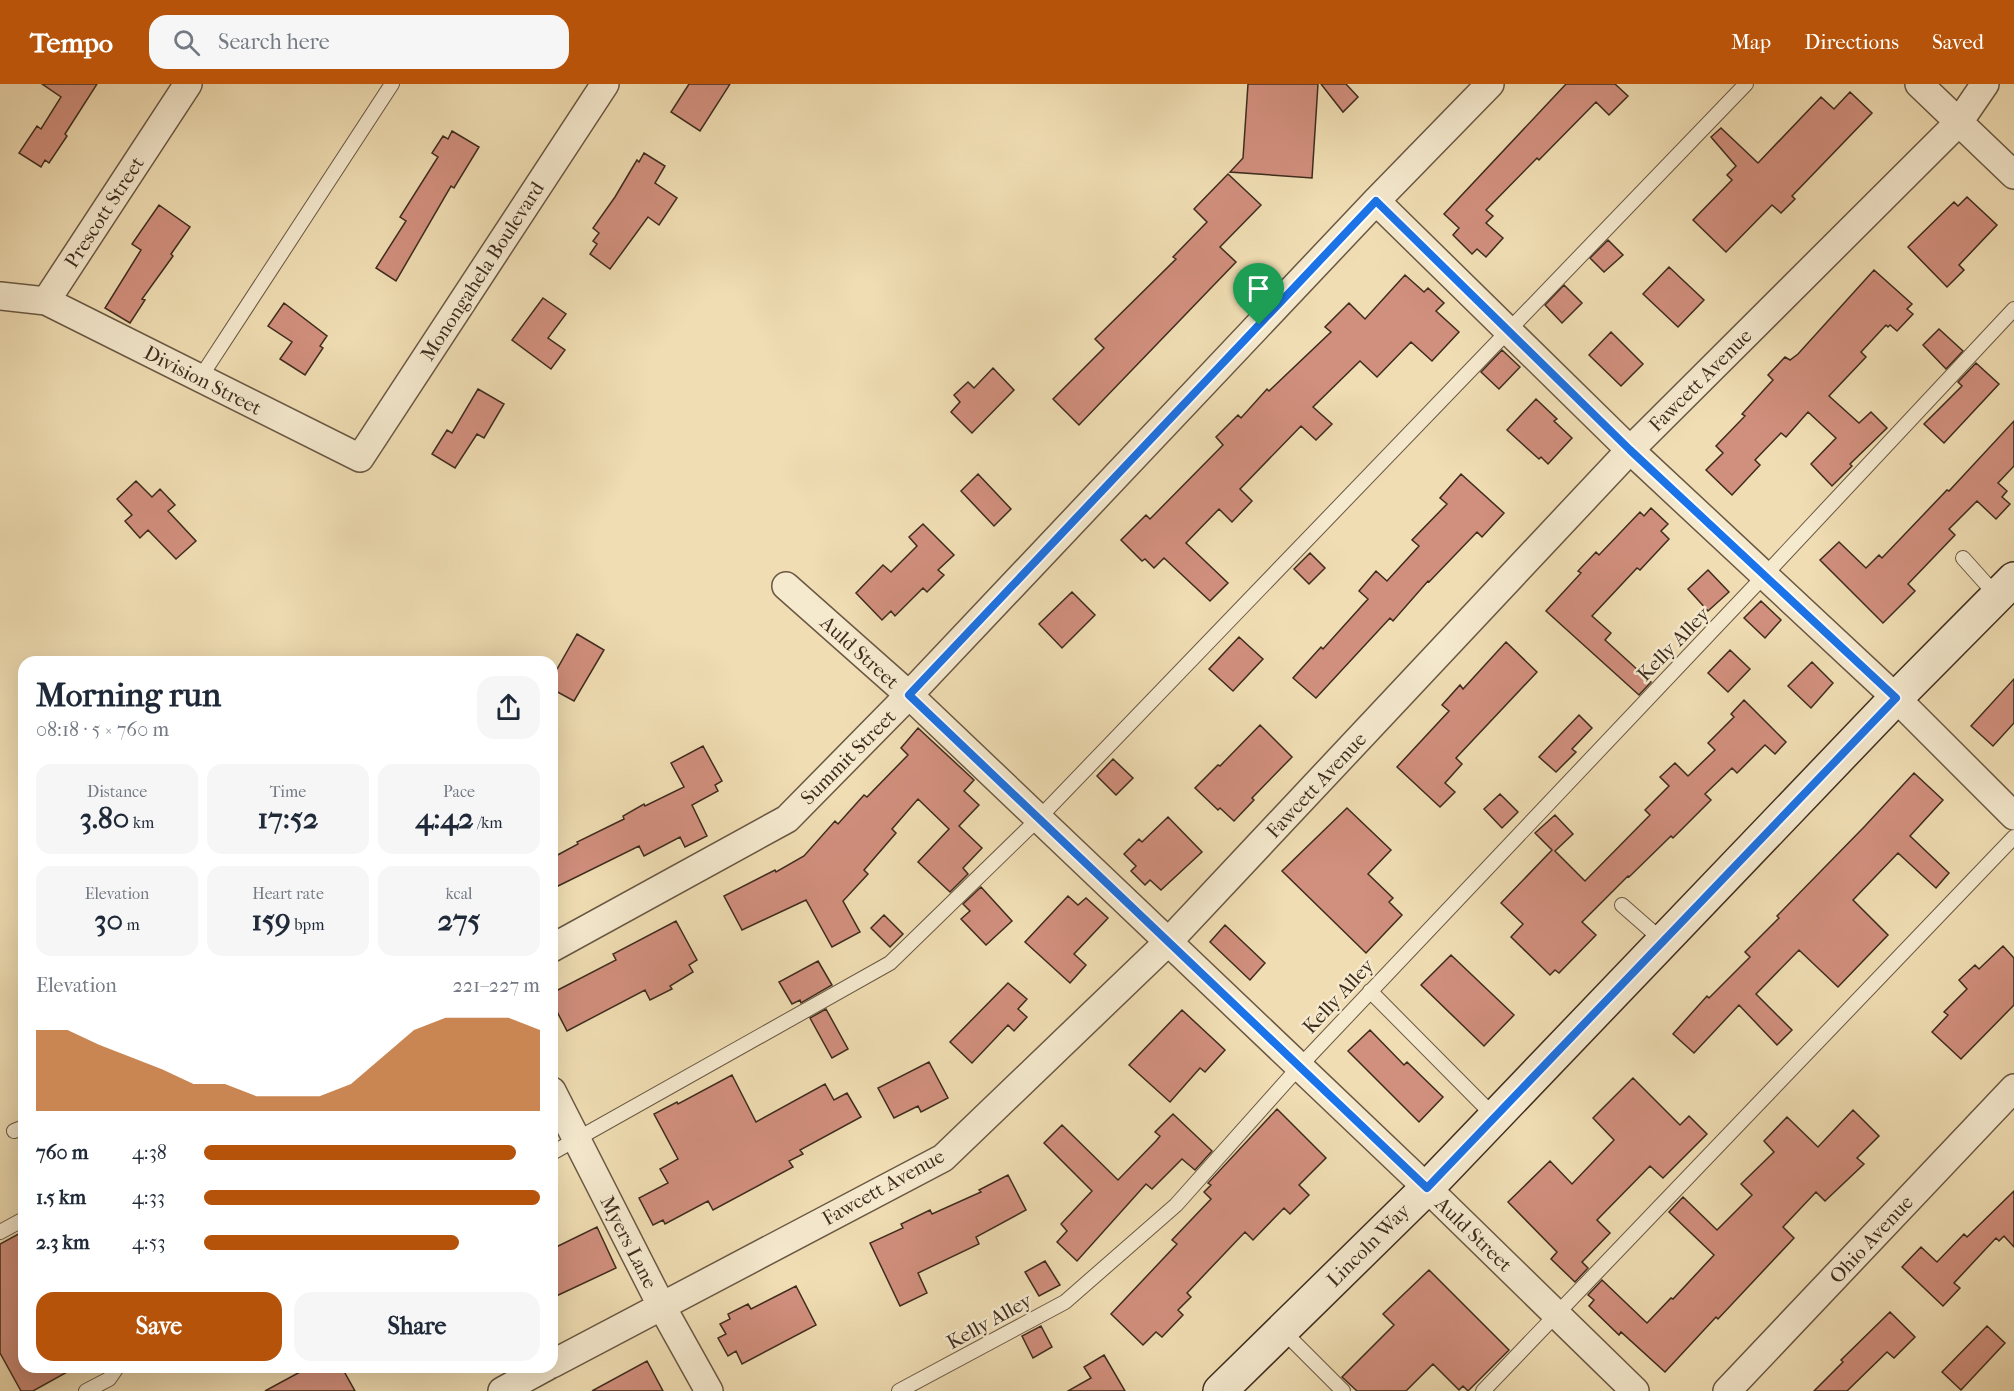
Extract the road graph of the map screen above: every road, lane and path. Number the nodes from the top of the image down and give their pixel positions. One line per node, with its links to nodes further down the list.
1 (188, 84): 12 (street, Prescott Street)
2 (392, 84): 15 (lane)
3 (605, 84): 17 (street, Monongahela Boulevard)
4 (1490, 84): 10 (street, Summit Street)
5 (1746, 84): 14 (lane)
6 (1919, 84): 8 (street)
7 (1985, 84): 8 (street, Fawcett Avenue)
8 (1959, 122): 9 (street); 16 (street, Fawcett Avenue)
9 (2014, 175)
10 (1376, 201): 14 (street); 22 (street, Summit Street)
11 (0, 296): 12 (street)
12 (46, 302): 15 (street, Division Street)
13 (2014, 309): 19 (lane, Kelly Alley)
14 (1508, 330): 16 (street); 25 (lane)
15 (200, 378): 17 (street, Division Street)
16 (1630, 450): 19 (street); 29 (street, Fawcett Avenue)
17 (360, 458)
18 (1963, 558): 21 (lane)
19 (1765, 575): 23 (street); 31 (lane, Kelly Alley)
20 (786, 586): 22 (street, Auld Street)
21 (2006, 587): 23 (main road, Lincoln Way)
22 (909, 695): 25 (street, Auld Street); 30 (street, Summit Street)
23 (1896, 698): 24 (street); 28 (main road, Lincoln Way)
24 (2014, 816)
25 (1038, 819): 29 (street, Auld Street); 36 (lane)
26 (2014, 837): 42 (lane)
27 (1622, 905): 28 (lane)
28 (1663, 941): 35 (main road, Lincoln Way)
29 (1168, 942): 32 (street, Auld Street); 41 (street, Fawcett Avenue)
30 (558, 945)
31 (1370, 991): 32 (lane, Kelly Alley); 35 (lane)
32 (1299, 1067): 38 (street, Auld Street); 50 (lane, Kelly Alley)
33 (2014, 1088): 55 (street, Ohio Avenue)
34 (558, 1103): 36 (street, Myers Lane)
35 (1494, 1117): 38 (main road, Lincoln Way)
36 (577, 1140): 37 (lane); 41 (street, Myers Lane)
37 (558, 1150)
38 (1427, 1188): 42 (street, Auld Street); 43 (main road, Lincoln Way)
39 (18, 1222): 40 (lane)
40 (0, 1232)
41 (661, 1305): 44 (street, Fawcett Avenue); 49 (street, Myers Lane)
42 (1556, 1313): 53 (lane); 54 (street, Auld Street)
43 (1282, 1330): 51 (main road, Lincoln Way); 52 (lane)
44 (558, 1361)
45 (535, 1373): 48 (street)
46 (113, 1385): 47 (lane)
47 (86, 1391)
48 (502, 1391)
49 (709, 1391)
50 (899, 1391)
51 (1220, 1391)
52 (1344, 1391)
53 (1483, 1391)
54 (1635, 1391)
55 (1727, 1391)

